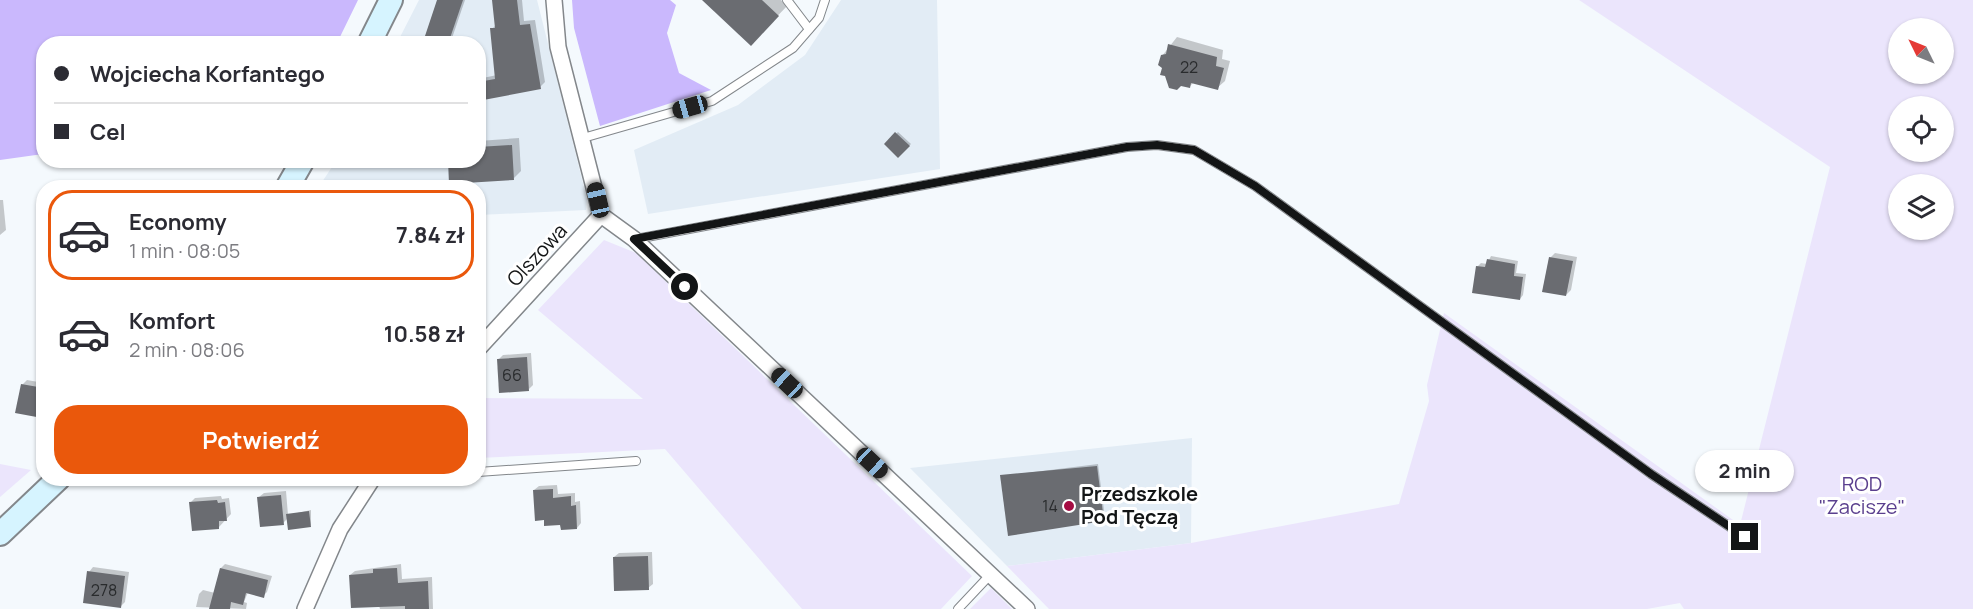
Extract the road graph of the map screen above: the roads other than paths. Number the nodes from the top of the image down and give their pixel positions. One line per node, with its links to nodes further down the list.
1 (392, 0): 6 (main road)
2 (554, 0): 7 (street)
3 (787, 0): 5 (lane)
4 (825, 0): 5 (lane)
5 (809, 29): 7 (lane)
6 (373, 36)
7 (583, 138): 8 (street)
8 (601, 215): 9 (street); 10 (street, Olszowa)
9 (634, 239): 16 (lane); 17 (street)
10 (486, 341)
11 (636, 461): 12 (lane)
12 (486, 471)
13 (51, 486): 15 (main road)
14 (368, 486): 18 (street)
15 (0, 534)
16 (1745, 537)
17 (990, 575): 19 (lane); 20 (street)
18 (305, 609)
19 (957, 609)
20 (1027, 609)

